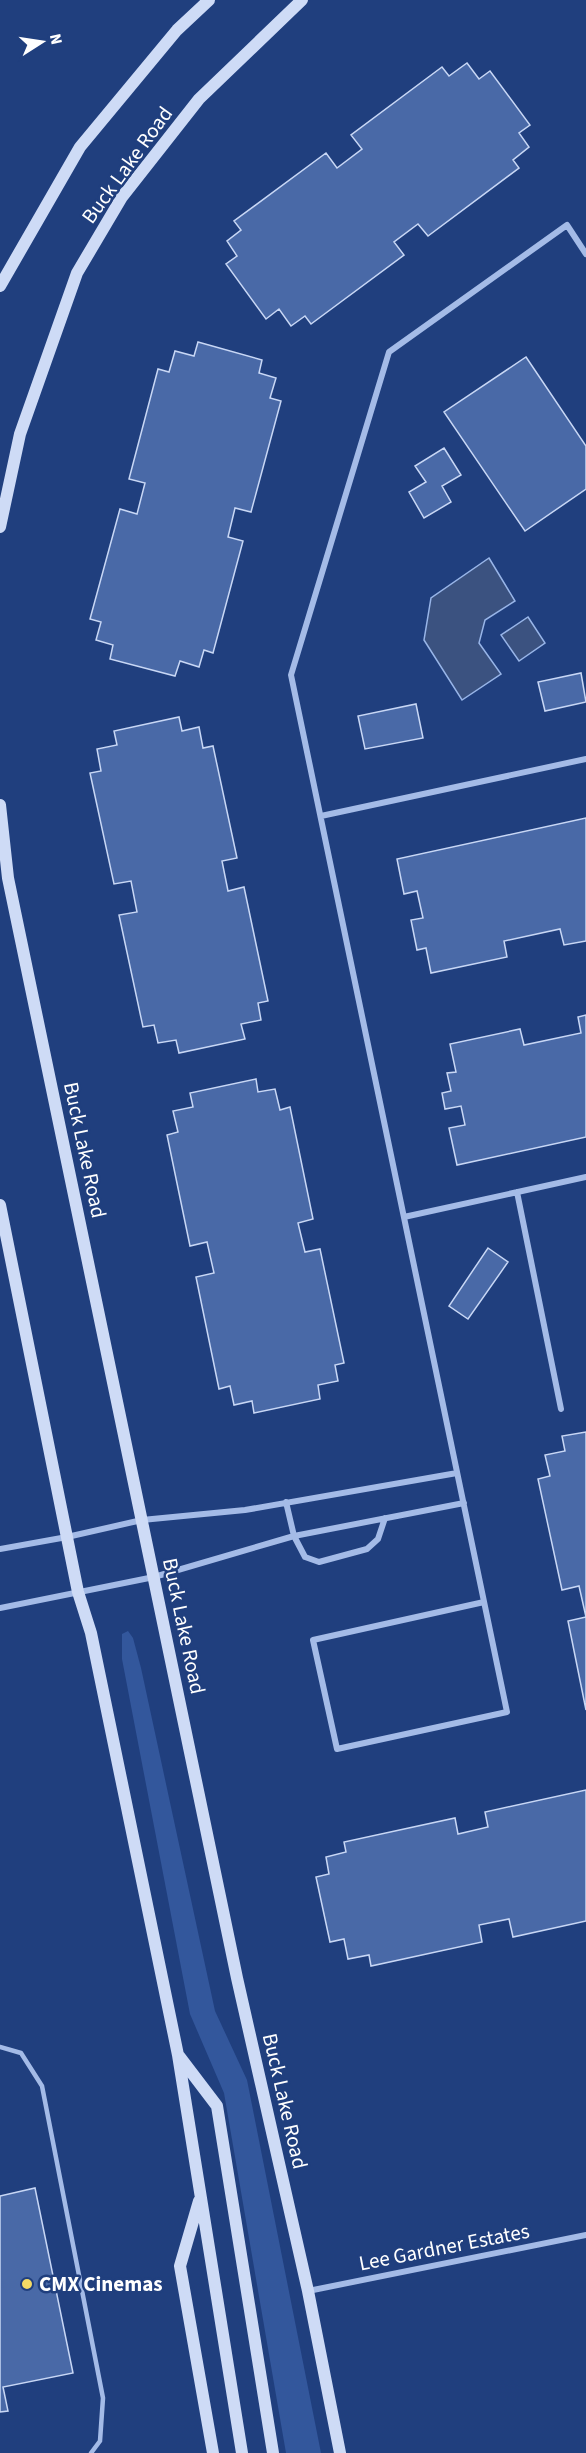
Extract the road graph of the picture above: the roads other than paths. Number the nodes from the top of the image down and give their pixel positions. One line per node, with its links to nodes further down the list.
1 (209, 0): 4 (main road, Buck Lake Road)
2 (302, 0): 5 (main road, Buck Lake Road)
3 (586, 254): 8 (street)
4 (0, 286)
5 (0, 527)
6 (586, 759): 8 (street)
7 (0, 805): 18 (main road, Buck Lake Road)
8 (321, 816): 12 (street)
9 (586, 1177): 10 (street)
10 (517, 1192): 12 (street); 13 (street)
11 (0, 1205): 20 (main road)
12 (404, 1216): 14 (street)
13 (561, 1409)
14 (457, 1473): 15 (street); 16 (street)
15 (286, 1502): 18 (street); 19 (street)
16 (464, 1503): 17 (street); 24 (street)
17 (385, 1518): 19 (street); 19 (street)
18 (141, 1520): 20 (street); 22 (main road, Buck Lake Road)
19 (294, 1536): 22 (street)
20 (67, 1537): 21 (street); 23 (main road)
21 (0, 1549)
22 (154, 1577): 23 (street); 30 (main road, Buck Lake Road)
23 (78, 1592): 25 (street); 27 (main road)
24 (484, 1602): 24 (street)
25 (0, 1608)
26 (0, 2047): 31 (lane)
27 (178, 2055): 28 (main road); 34 (main road)
28 (200, 2197): 32 (main road); 33 (main road)
29 (586, 2235): 30 (street, Lee Gardner Estates)
30 (308, 2291): 35 (main road, Buck Lake Road)
31 (91, 2453)
32 (213, 2453)
33 (242, 2453)
34 (273, 2453)
35 (340, 2453)

